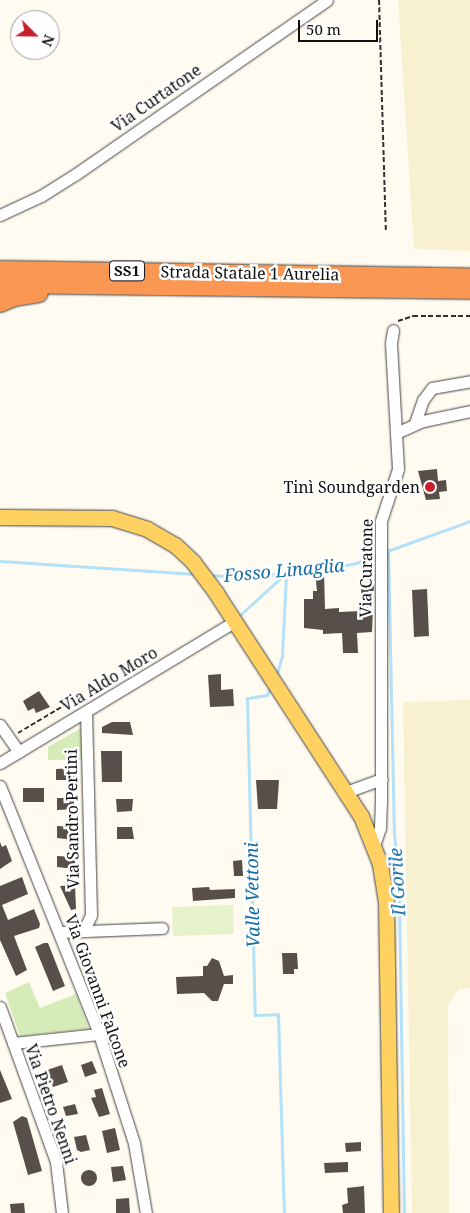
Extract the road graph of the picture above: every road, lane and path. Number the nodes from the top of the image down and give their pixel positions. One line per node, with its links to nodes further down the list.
1 (327, 0): 3 (street, Via Curtatone)
2 (379, 0): 4 (path)
3 (0, 215)
4 (386, 230)
5 (0, 270): 6 (highway, Strada Statale 1 Aurelia / SS1)
6 (470, 277)
7 (0, 284): 8 (highway, Strada Statale 1 Aurelia / SS1)
8 (83, 284): 9 (highway, Strada Statale 1 Aurelia / SS1); 10 (highway)
9 (470, 290)
10 (0, 303)
11 (470, 316): 12 (path)
12 (393, 330): 16 (street, Via Curatone)
13 (470, 381): 15 (street)
14 (470, 411): 15 (street)
15 (416, 424): 16 (street)
16 (396, 433): 25 (street, Via Curatone)
17 (0, 517): 18 (main road)
18 (235, 621): 19 (street, Via Aldo Moro); 27 (main road)
19 (103, 702): 20 (street, Via Aldo Moro); 22 (path)
20 (86, 712): 23 (street, Via Aldo Moro); 30 (street, Via Sandro Pertini)
21 (0, 725): 22 (street)
22 (9, 738): 23 (street)
23 (19, 752): 24 (street, Via Aldo Moro)
24 (0, 763)
25 (382, 779): 27 (street); 28 (street, Via Curatone)
26 (0, 786): 31 (street, Via Giovanni Falcone)
27 (346, 792): 28 (main road)
28 (374, 846): 37 (main road)
29 (162, 928): 30 (street)
30 (84, 930): 31 (street)
31 (60, 932): 33 (street, Via Giovanni Falcone)
32 (0, 1007): 34 (street, Via Pietro Nenni)
33 (99, 1034): 34 (street); 36 (street, Via Giovanni Falcone)
34 (13, 1043): 35 (street, Via Pietro Nenni)
35 (62, 1213)
36 (146, 1213)
37 (390, 1213)

